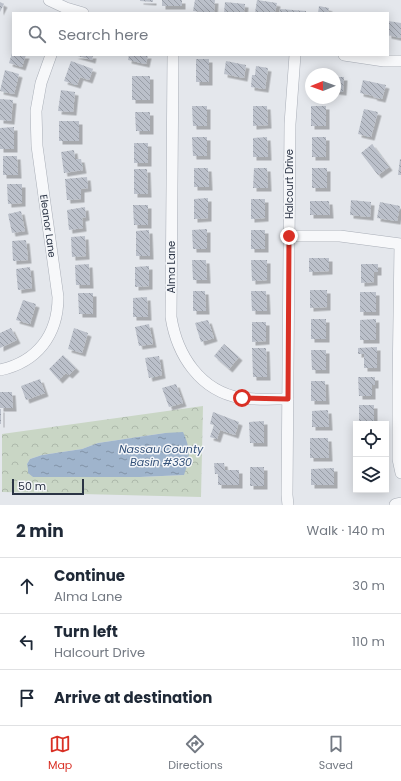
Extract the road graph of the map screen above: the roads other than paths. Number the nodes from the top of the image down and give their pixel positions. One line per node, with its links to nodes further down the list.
1 (49, 0): 2 (street)
2 (65, 10): 3 (street)
3 (77, 12)
4 (51, 56): 11 (street, Eleanor Lane)
5 (173, 56): 12 (street, Alma Lane)
6 (295, 56): 9 (street, Halcourt Drive)
7 (351, 56): 8 (street)
8 (401, 61)
9 (289, 236): 10 (street); 12 (street, Halcourt Drive)
10 (401, 244): 13 (street)
11 (0, 370)
12 (288, 399): 15 (street, Halcourt Drive)
13 (401, 473)
14 (401, 504): 16 (street)
15 (288, 505)
16 (396, 505)

